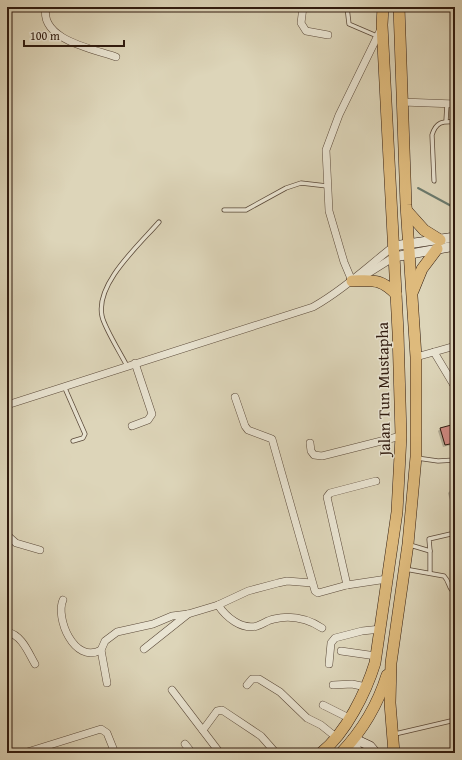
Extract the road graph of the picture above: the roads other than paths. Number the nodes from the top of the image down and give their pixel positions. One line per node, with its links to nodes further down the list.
1 (46, 7): 9 (street)
2 (303, 7): 7 (street)
3 (347, 7): 8 (lane)
4 (383, 7): 6 (main road, Jalan Tun Mustapha)
5 (399, 7): 10 (main road)
6 (382, 25): 8 (street); 22 (main road, Jalan Tun Mustapha)
7 (328, 35)
8 (378, 37): 16 (street)
9 (116, 57)
10 (402, 102): 11 (street); 17 (main road)
11 (446, 104): 12 (street); 13 (lane)
12 (455, 104)
13 (446, 121): 14 (lane); 15 (lane)
14 (455, 122)
15 (434, 181)
16 (327, 186): 18 (lane); 26 (street)
17 (407, 208): 21 (main road); 24 (main road)
18 (224, 210)
19 (159, 222): 33 (lane)
20 (455, 237): 21 (main road)
21 (439, 245): 23 (main road); 24 (main road); 28 (main road)
22 (394, 246): 24 (main road); 25 (main road, Jalan Tun Mustapha); 26 (street)
23 (455, 246)
24 (409, 249): 25 (main road); 28 (main road)
25 (394, 257): 26 (street); 27 (main road, Jalan Tun Mustapha)
26 (352, 281): 27 (main road); 32 (street)
27 (396, 294): 39 (main road, Jalan Tun Mustapha)
28 (411, 297): 31 (main road)
29 (455, 346): 30 (street)
30 (434, 352): 31 (street); 35 (street)
31 (416, 356): 42 (main road)
32 (135, 363): 33 (street); 38 (street)
33 (127, 366): 34 (street)
34 (64, 385): 37 (street); 40 (lane)
35 (455, 387)
36 (235, 397): 53 (street)
37 (7, 405)
38 (132, 426)
39 (401, 436): 41 (street); 52 (main road, Jalan Tun Mustapha)
40 (74, 440)
41 (310, 443)
42 (416, 457): 43 (lane); 47 (main road)
43 (455, 460)
44 (376, 481): 54 (street)
45 (455, 533): 49 (lane)
46 (7, 535): 48 (street)
47 (408, 544): 49 (lane); 50 (main road)
48 (40, 550)
49 (430, 551): 51 (lane)
50 (405, 569): 51 (lane); 66 (main road)
51 (430, 573): 55 (lane)
52 (387, 579): 54 (street); 60 (main road, Jalan Tun Mustapha)
53 (312, 583): 54 (street); 57 (street)
54 (347, 584)
55 (455, 593)
56 (63, 600): 63 (street)
57 (218, 606): 58 (street); 59 (street)
58 (188, 614): 62 (street); 63 (street)
59 (322, 628)
60 (380, 629): 65 (main road, Jalan Tun Mustapha); 68 (street)
61 (7, 632): 67 (street)
62 (144, 649)
63 (101, 650): 69 (street)
64 (341, 651): 65 (street)
65 (376, 656): 72 (main road, Jalan Tun Mustapha)
66 (391, 663): 78 (main road); 80 (main road)
67 (34, 664)
68 (329, 664)
69 (107, 683)
70 (247, 685): 79 (street)
71 (333, 685): 72 (street)
72 (366, 687): 75 (main road, Jalan Tun Mustapha)
73 (172, 690): 77 (street)
74 (323, 705): 75 (street)
75 (351, 715): 79 (main road, Jalan Tun Mustapha); 80 (main road)
76 (455, 720): 78 (lane)
77 (203, 730): 86 (street); 87 (street)
78 (392, 735): 91 (main road)
79 (336, 737): 82 (main road, Jalan Tun Mustapha)
80 (353, 738): 82 (main road); 88 (main road); 89 (main road); 90 (main road)
81 (185, 744): 85 (street)
82 (324, 751)
83 (24, 753): 84 (street)
84 (115, 753)
85 (192, 753)
86 (220, 753)
87 (276, 753)
88 (341, 753)
89 (358, 753)
90 (376, 753)
91 (394, 753)

